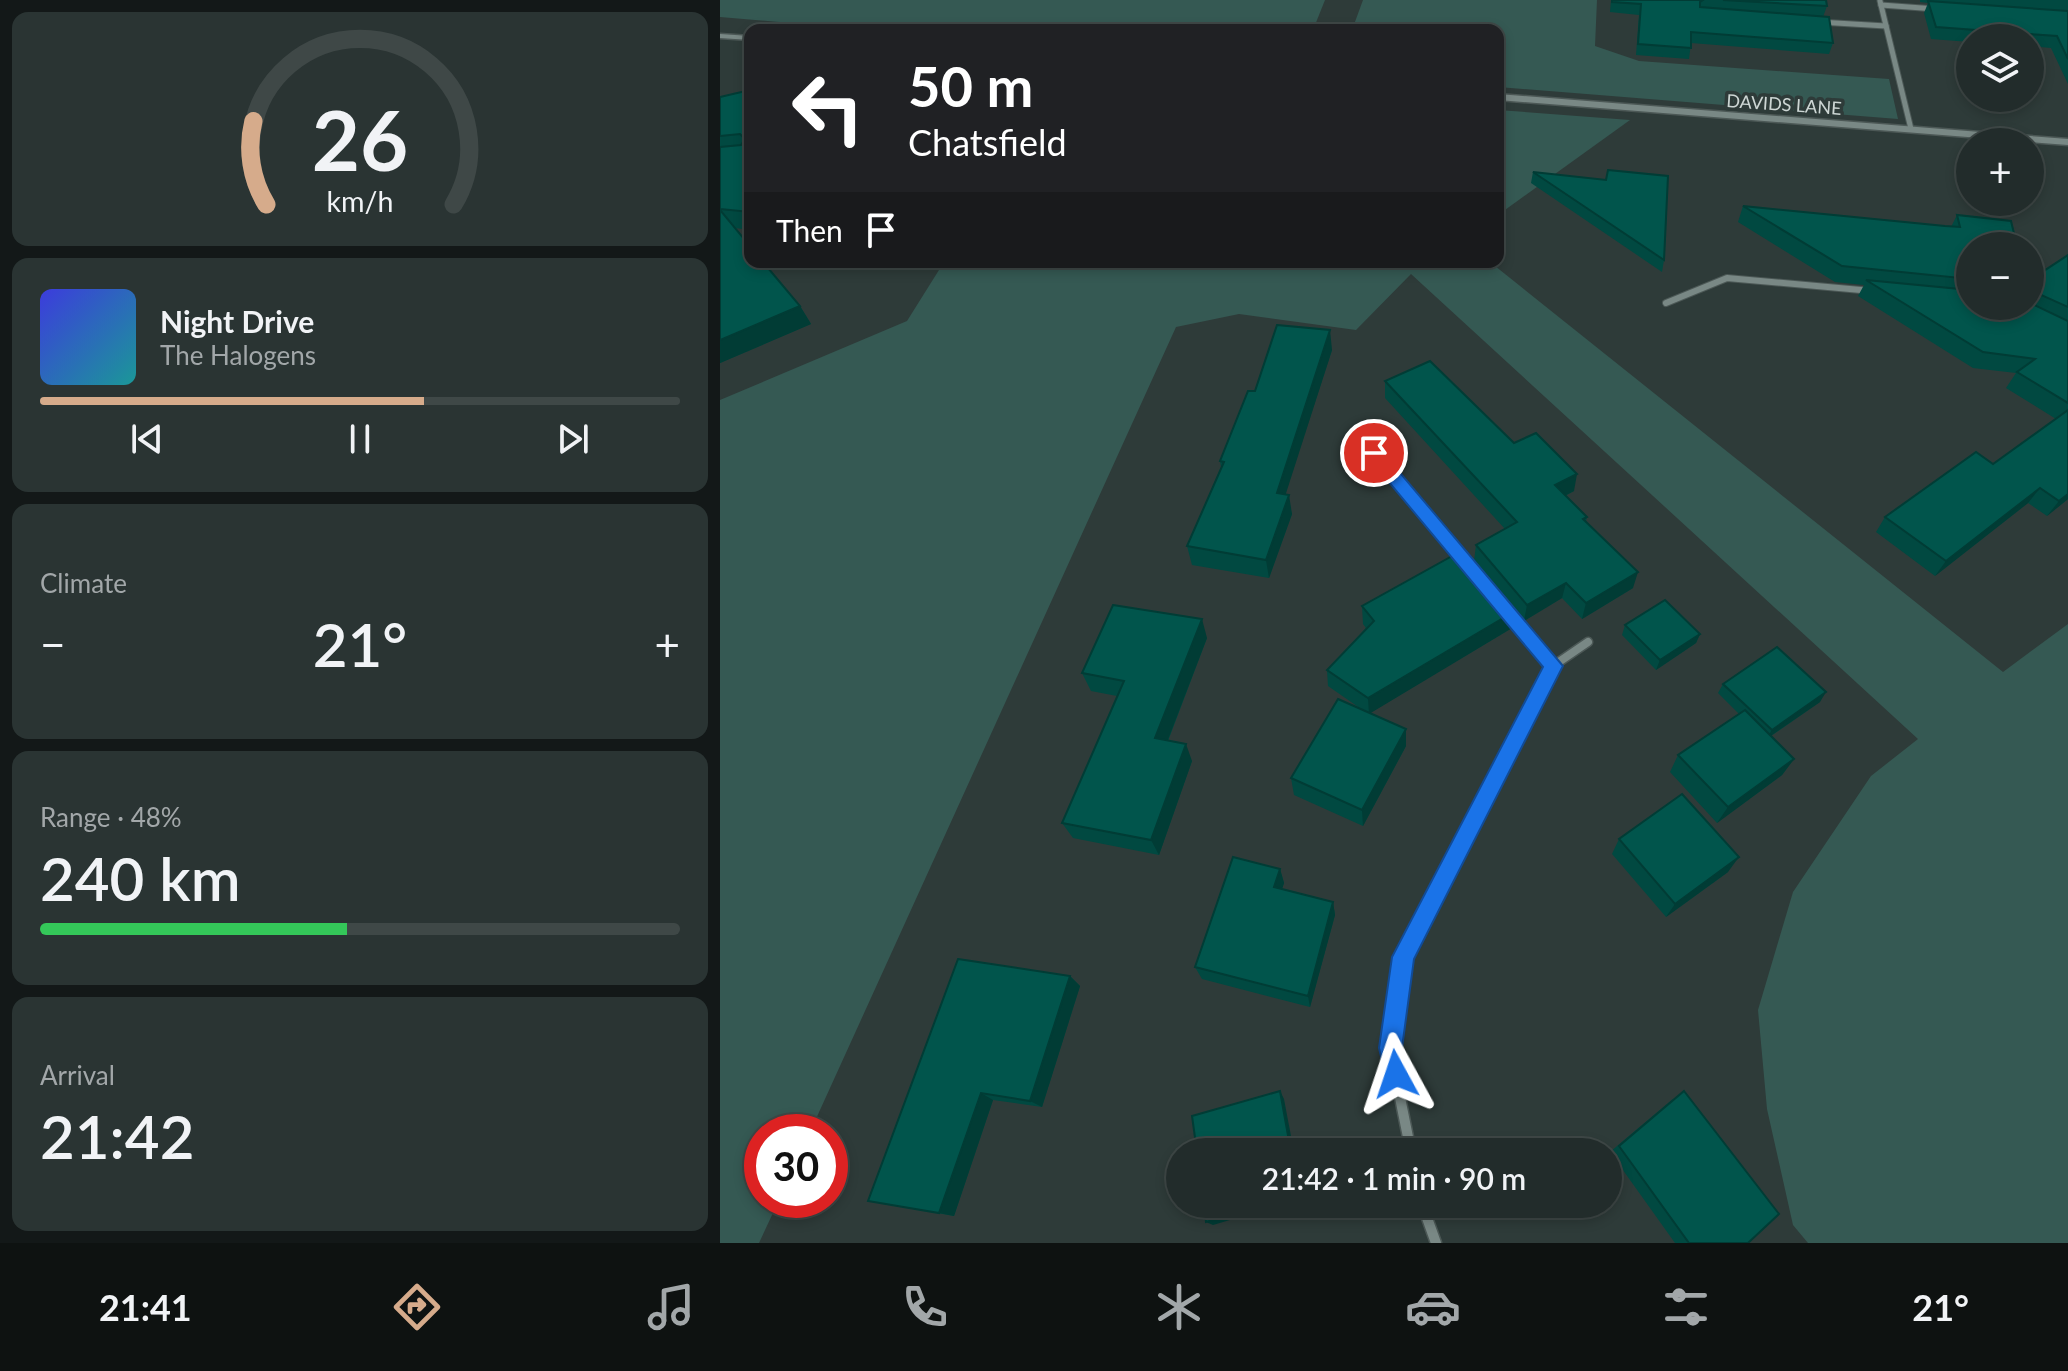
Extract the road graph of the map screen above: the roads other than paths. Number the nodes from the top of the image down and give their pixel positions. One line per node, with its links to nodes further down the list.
1 (1881, 2): 2 (street); 4 (street)
2 (1943, 9)
3 (1810, 21): 4 (street)
4 (1886, 26): 8 (street)
5 (720, 36): 6 (street)
6 (744, 38)
7 (1504, 97): 8 (street, DAVIDS LANE)
8 (1911, 129): 9 (street, DAVIDS LANE)
9 (2068, 142)
10 (1879, 292): 11 (street)
11 (1666, 303)
12 (1374, 453): 13 (street)
13 (1475, 572)
14 (1504, 608): 16 (street)
15 (1588, 642): 16 (street)
16 (1553, 666): 17 (street)
17 (1408, 1138)
18 (1427, 1218): 19 (street)
19 (1436, 1243)

